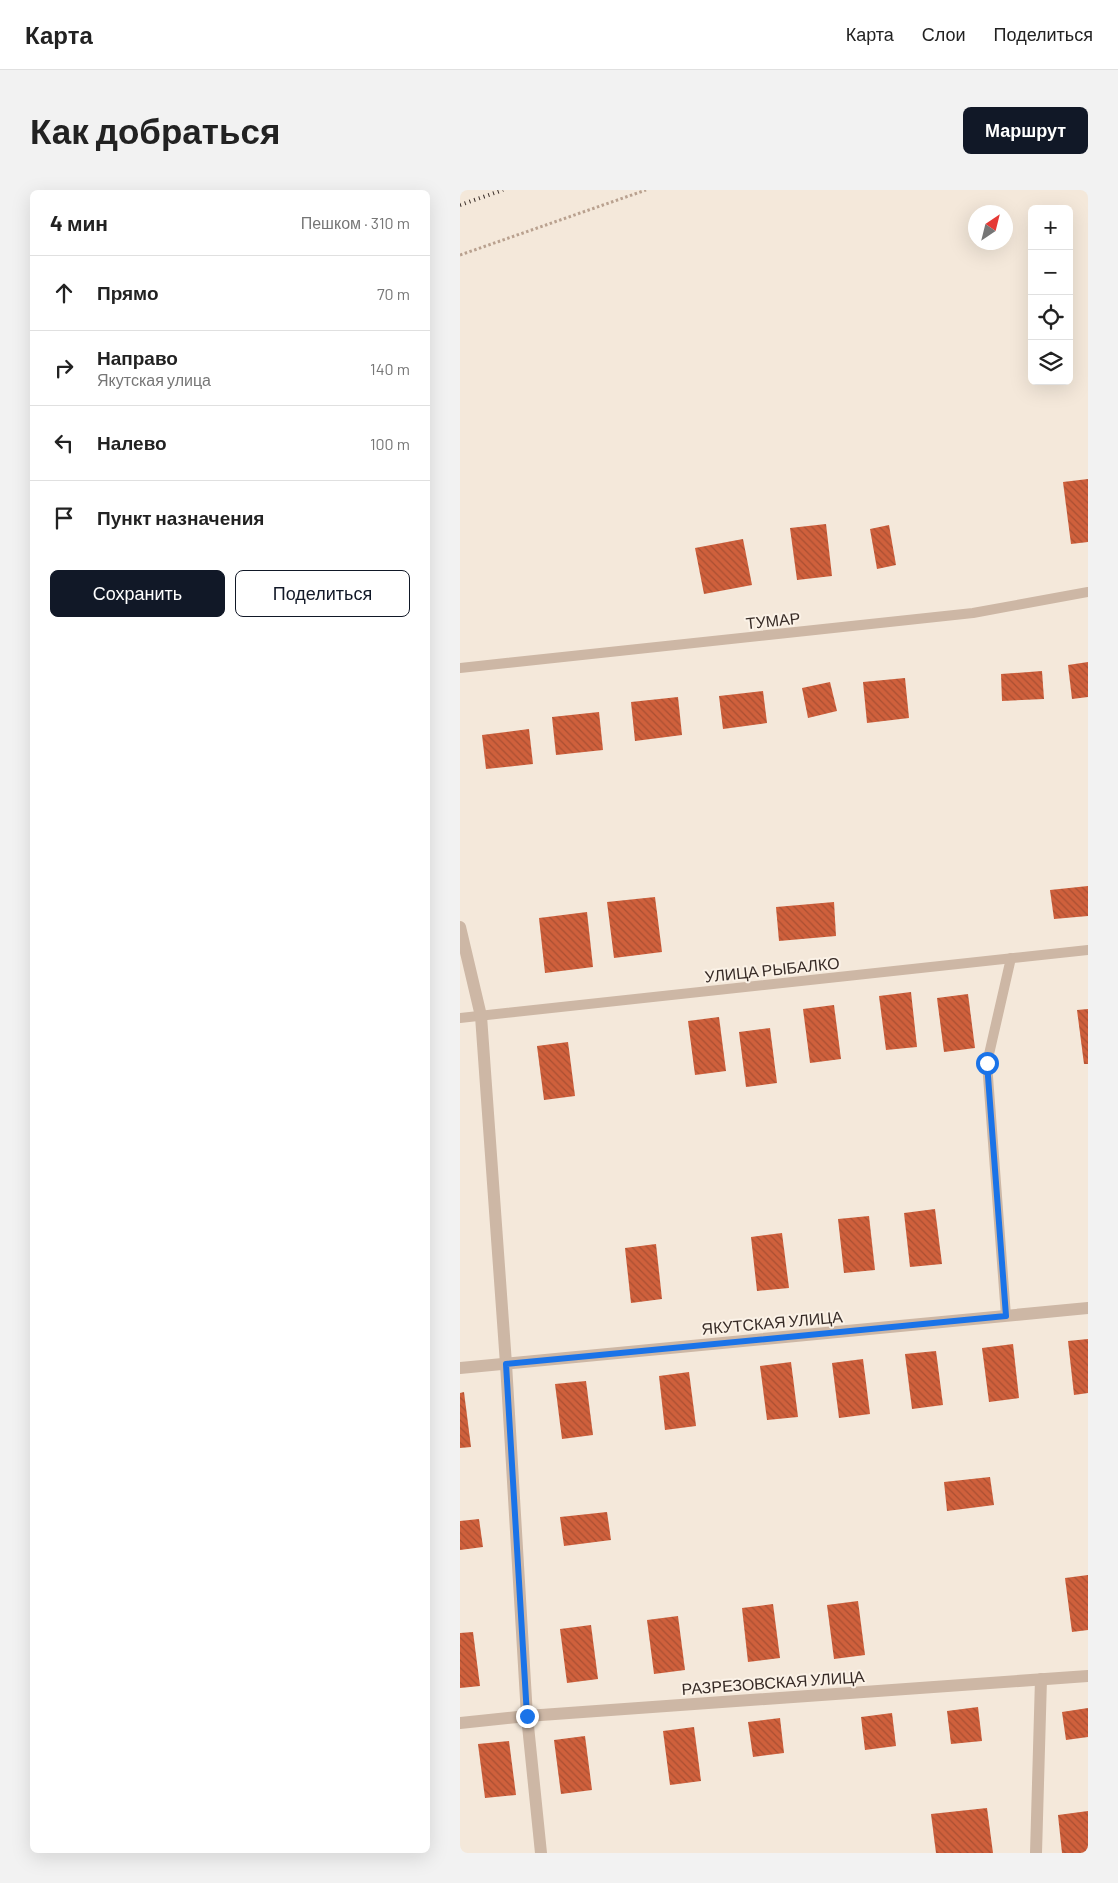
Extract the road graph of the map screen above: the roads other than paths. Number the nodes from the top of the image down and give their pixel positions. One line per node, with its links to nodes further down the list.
1 (1088, 592): 2 (lane, ТУМАР)
2 (460, 668)
3 (460, 927): 6 (street)
4 (1088, 950): 5 (lane, УЛИЦА РЫБАЛКО)
5 (1011, 958): 6 (lane, УЛИЦА РЫБАЛКО); 9 (lane)
6 (481, 1016): 7 (lane, УЛИЦА РЫБАЛКО); 10 (street)
7 (460, 1018)
8 (1088, 1308): 9 (street, ЯКУТСКАЯ УЛИЦА)
9 (1006, 1316): 10 (street, ЯКУТСКАЯ УЛИЦА)
10 (506, 1364): 11 (street, ЯКУТСКАЯ УЛИЦА); 14 (street)
11 (460, 1368)
12 (1088, 1676): 13 (street, РАЗРЕЗОВСКАЯ УЛИЦА)
13 (1041, 1679): 14 (street, РАЗРЕЗОВСКАЯ УЛИЦА); 17 (street)
14 (527, 1716): 15 (street, РАЗРЕЗОВСКАЯ УЛИЦА); 16 (street)
15 (460, 1723)
16 (541, 1853)
17 (1036, 1853)

